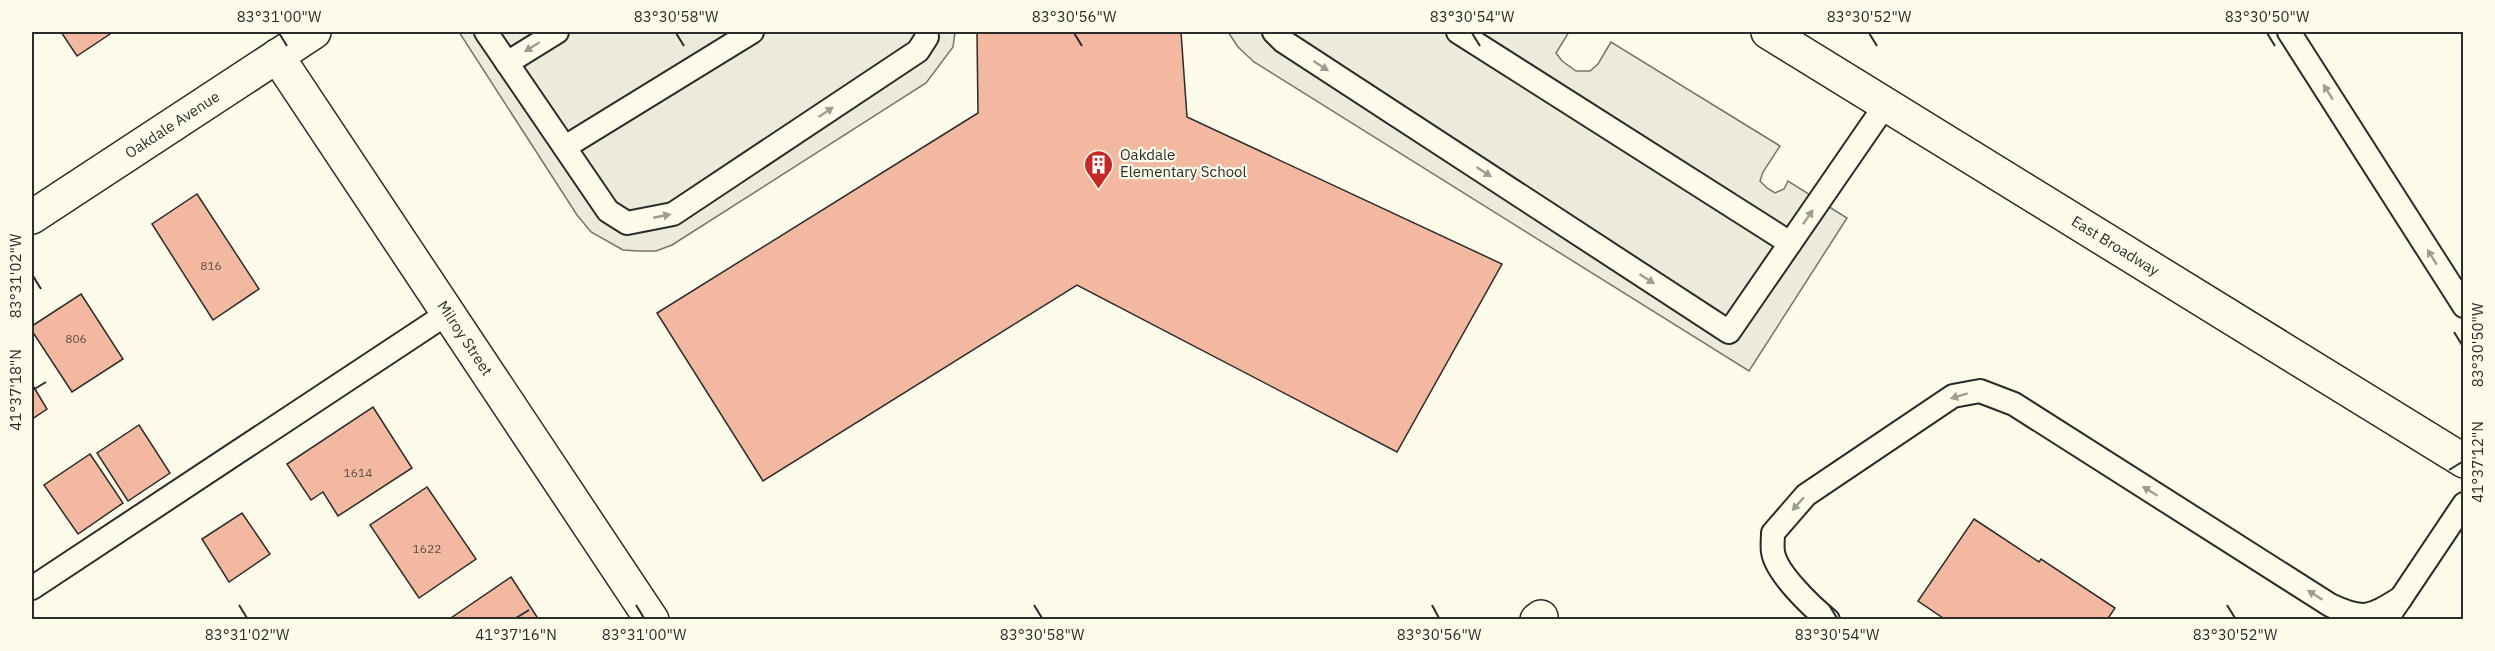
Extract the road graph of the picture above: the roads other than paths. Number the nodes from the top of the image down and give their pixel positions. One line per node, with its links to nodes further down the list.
1 (314, 32): 10 (street, Oakdale Avenue)
2 (486, 32): 11 (lane)
3 (557, 32): 11 (lane, one-way to 11)
4 (752, 32): 13 (lane)
5 (926, 32): 13 (lane, one-way to 5)
6 (1274, 32): 15 (lane, one-way to 15)
7 (1458, 32): 15 (lane)
8 (1768, 32): 12 (street, East Broadway)
9 (2299, 35): 16 (lane, one-way to 9)
10 (278, 56): 14 (street, Oakdale Avenue); 17 (street, Milroy Street)
11 (507, 63): 13 (lane)
12 (1886, 104): 15 (lane, one-way to 12); 18 (street, East Broadway)
13 (565, 147)
14 (32, 217)
15 (1790, 243)
16 (2463, 306)
17 (448, 313): 20 (lane); 22 (street, Milroy Street)
18 (2463, 460)
19 (2463, 504): 21 (lane)
20 (32, 588)
21 (2401, 598): 23 (lane, one-way to 23); 24 (lane)
22 (652, 620)
23 (1828, 620)
24 (2386, 620)

